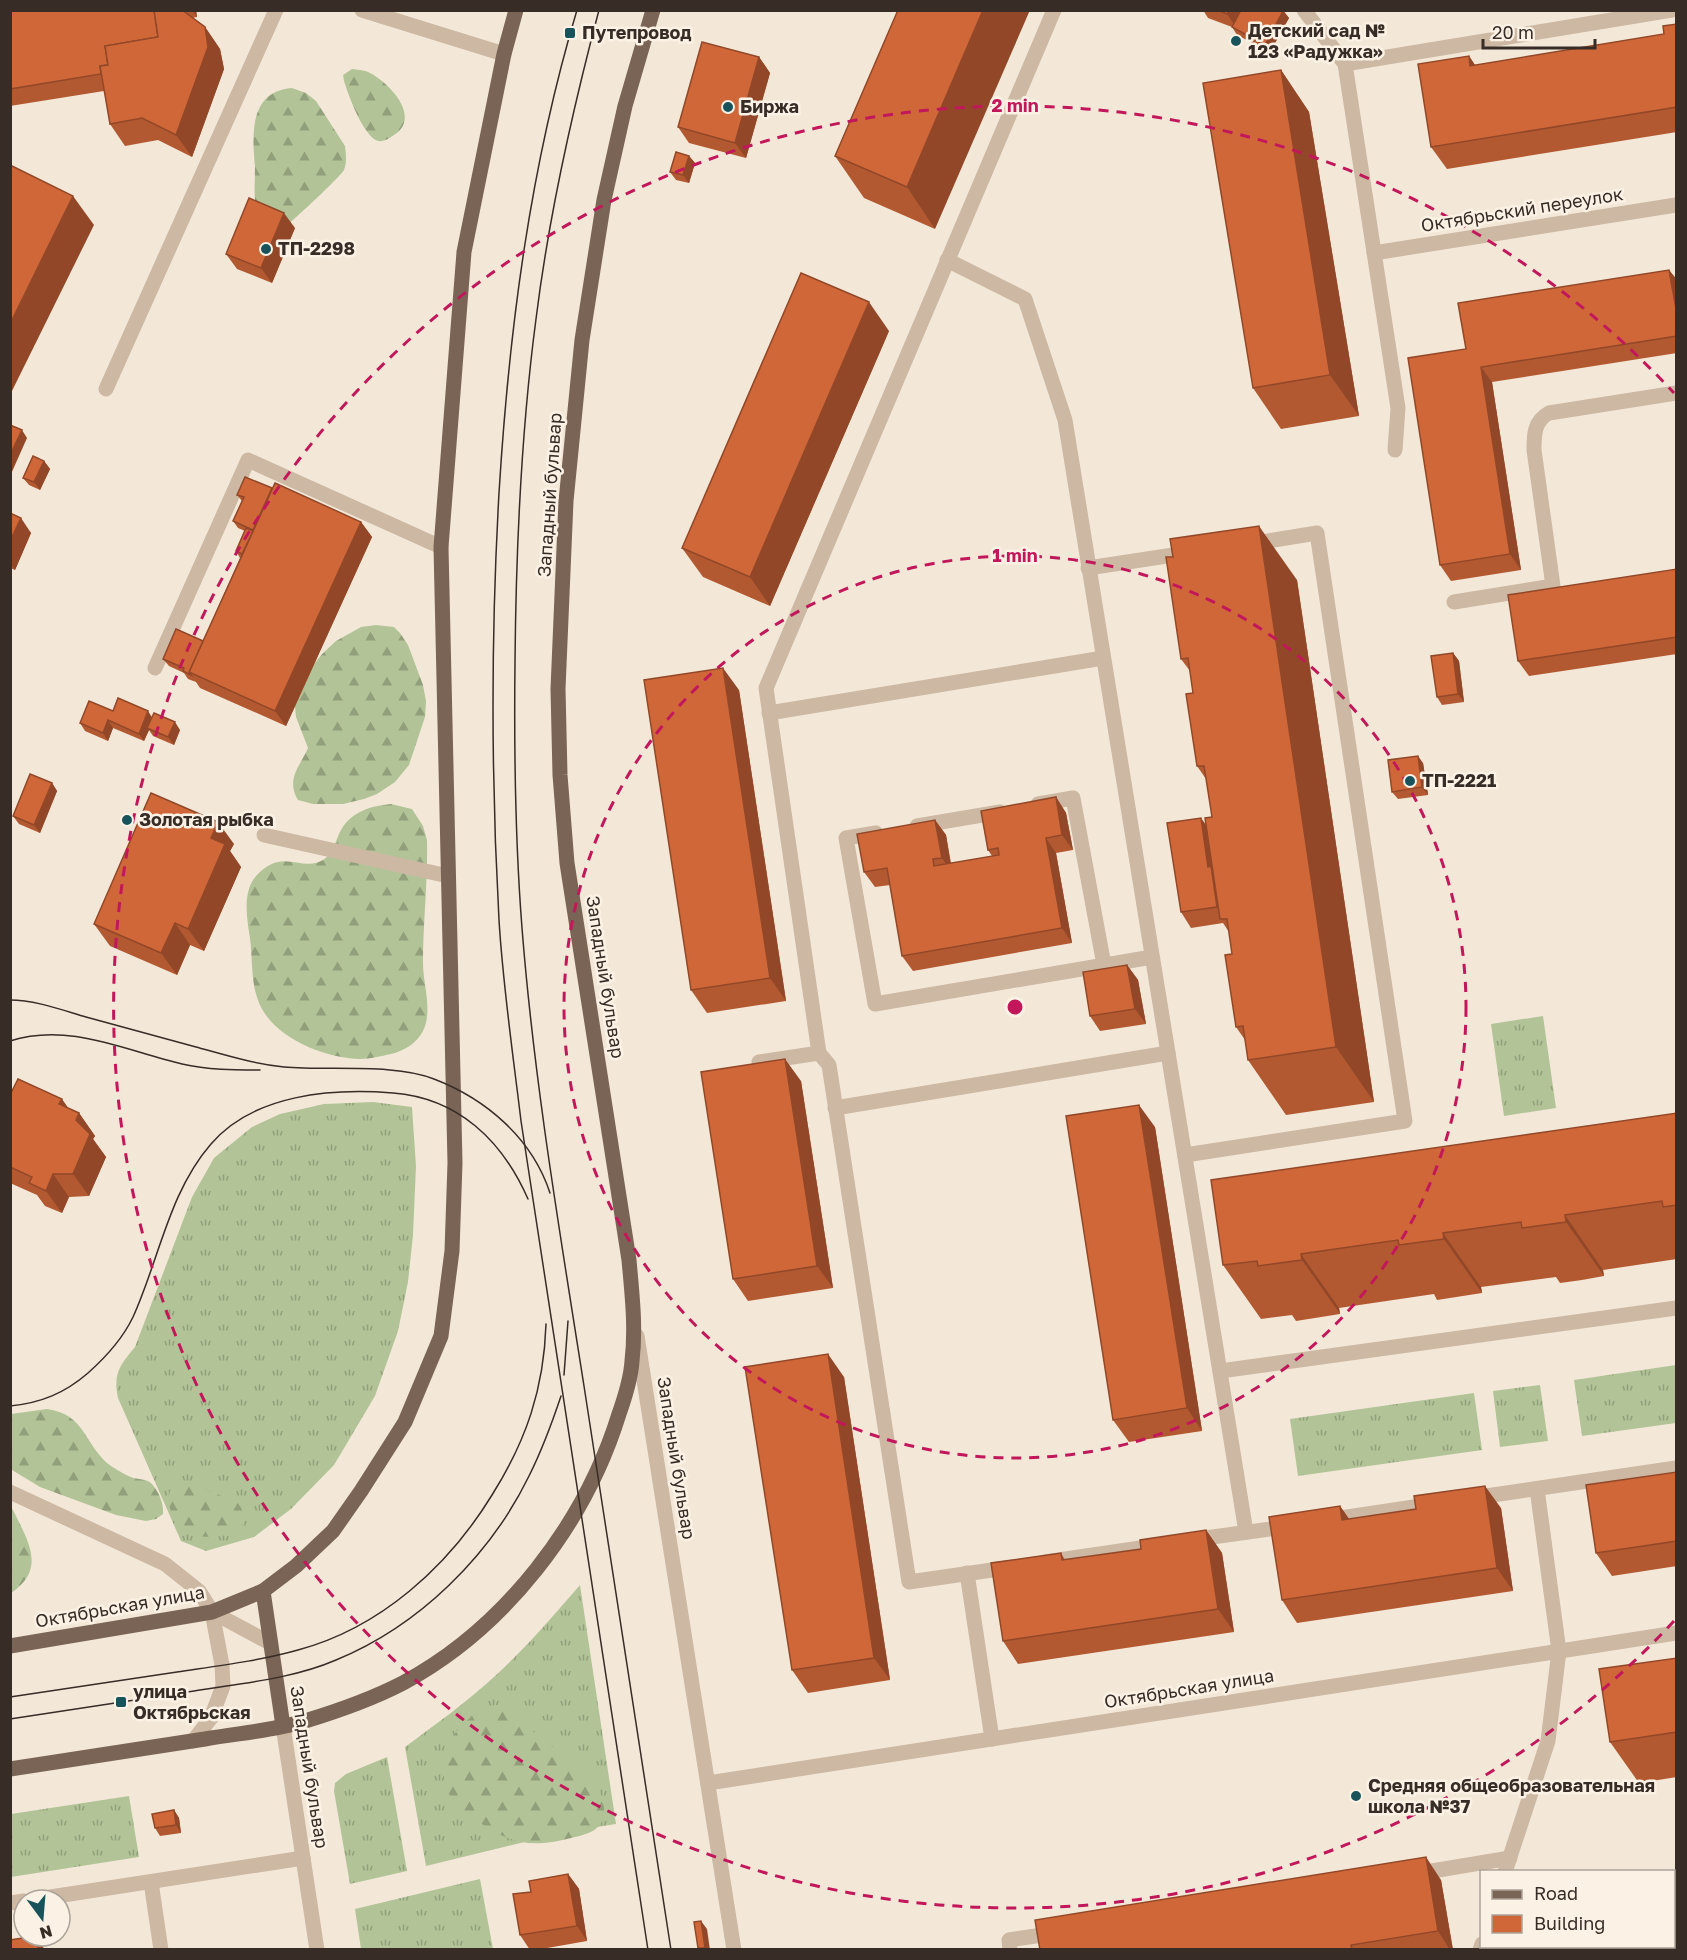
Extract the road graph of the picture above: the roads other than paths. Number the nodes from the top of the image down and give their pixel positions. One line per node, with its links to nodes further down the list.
1 (276, 10): 13 (street)
2 (362, 10): 8 (street)
3 (516, 10): 8 (main road)
4 (653, 10): 34 (main road, Западный бульвар)
5 (1054, 10): 12 (street)
6 (1304, 10): 9 (street)
7 (1672, 10): 9 (street)
8 (504, 54): 17 (main road)
9 (1345, 64): 11 (street)
10 (1677, 205): 11 (street, Октябрьский переулок)
11 (1374, 253): 15 (street)
12 (947, 260): 19 (street); 23 (street)
13 (106, 389)
14 (1677, 393): 20 (street)
15 (1395, 450)
16 (1237, 546): 32 (street)
17 (441, 547): 22 (street); 25 (main road)
18 (1203, 551): 19 (street)
19 (1088, 568): 21 (street)
20 (1454, 602)
21 (1102, 658): 23 (street); 26 (street)
22 (155, 668)
23 (769, 713): 28 (street)
24 (264, 835): 25 (street)
25 (448, 876): 41 (main road, Октябрьская улица)
26 (1152, 957): 27 (street); 29 (street)
27 (1104, 965): 27 (street)
28 (819, 1053): 30 (street); 31 (street)
29 (1168, 1053): 31 (street); 32 (street)
30 (759, 1062)
31 (836, 1108): 40 (street)
32 (1185, 1155): 35 (street)
33 (1677, 1308): 35 (street)
34 (634, 1319): 47 (main road); 51 (street, Западный бульвар)
35 (1220, 1371): 39 (street)
36 (1677, 1468): 37 (street)
37 (1537, 1489): 39 (street); 46 (street)
38 (10, 1492): 42 (street)
39 (1246, 1532): 40 (street)
40 (967, 1574): 48 (street)
41 (262, 1591): 42 (main road, Октябрьская улица); 44 (main road, Западный бульвар)
42 (212, 1612): 44 (street); 45 (main road, Октябрьская улица); 49 (street)
43 (1677, 1633): 46 (street, Октябрьская улица)
44 (270, 1643): 47 (main road, Западный бульвар)
45 (10, 1646)
46 (1559, 1651): 48 (street, Октябрьская улица); 53 (street)
47 (283, 1726): 49 (main road); 52 (street, Западный бульвар)
48 (992, 1739): 51 (street, Октябрьская улица)
49 (193, 1741): 50 (main road)
50 (10, 1769)
51 (708, 1783): 60 (street, Западный бульвар)
52 (303, 1858): 55 (street); 59 (street, Западный бульвар)
53 (1507, 1865): 54 (street)
54 (1405, 1875)
55 (151, 1882): 56 (street); 58 (street)
56 (72, 1894)
57 (1067, 1931): 61 (street)
58 (161, 1950)
59 (317, 1950)
60 (734, 1950)
61 (1010, 1950)

